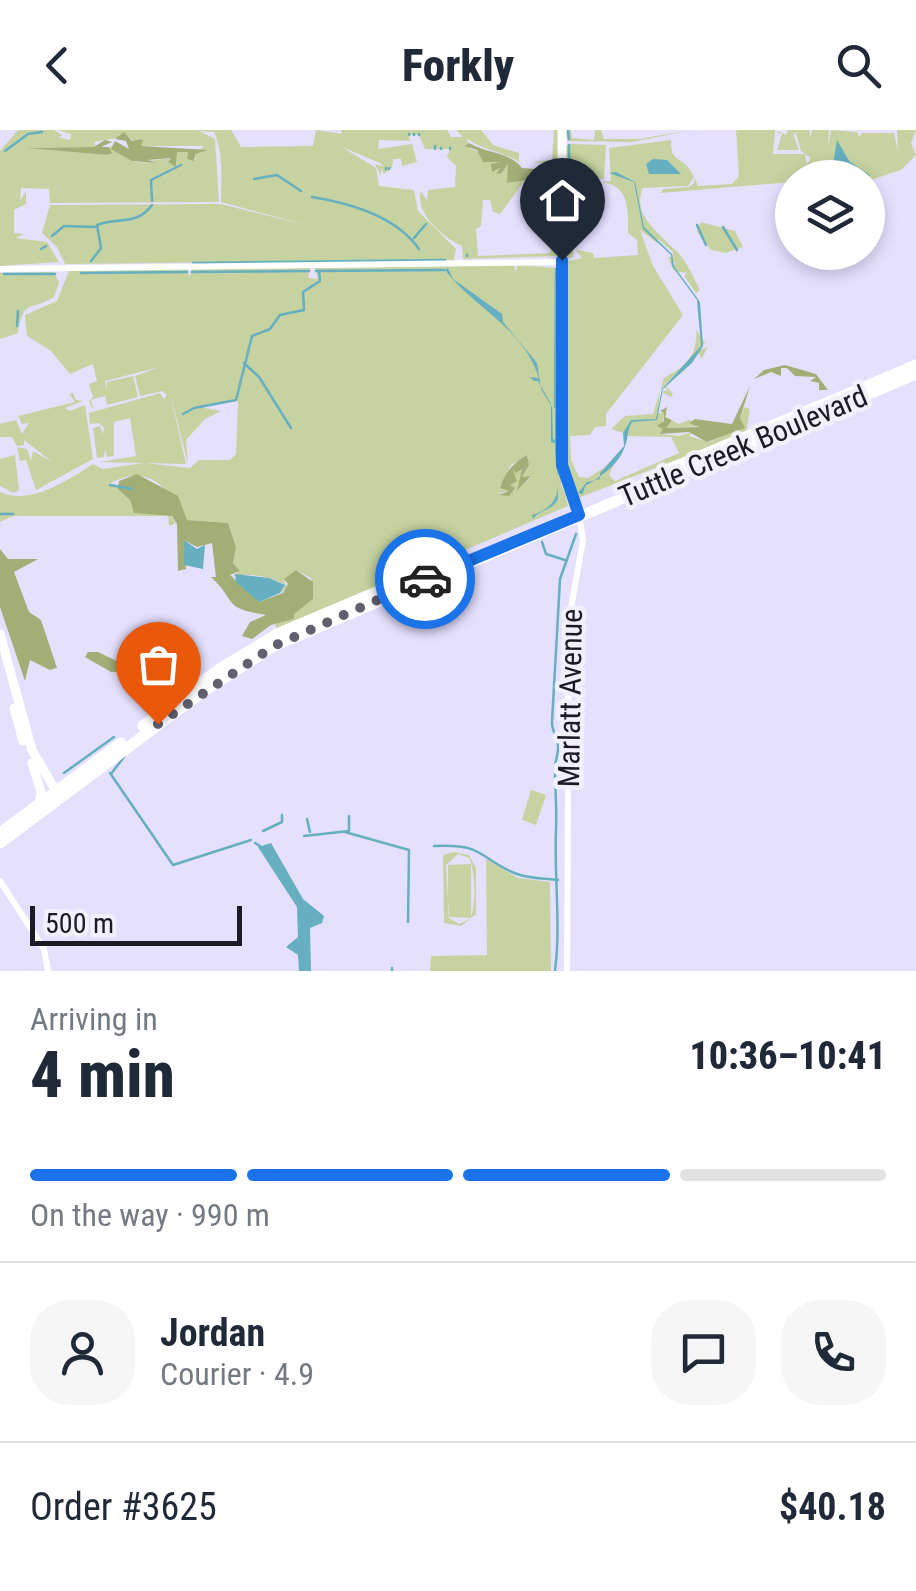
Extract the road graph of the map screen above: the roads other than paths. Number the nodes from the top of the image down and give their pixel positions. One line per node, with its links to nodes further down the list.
1 (562, 130): 2 (main road, Marlatt Avenue)
2 (562, 262): 3 (street); 6 (main road, Marlatt Avenue)
3 (0, 269)
4 (916, 366): 6 (highway, Tuttle Creek Boulevard)
5 (916, 374): 6 (highway, Tuttle Creek Boulevard)
6 (577, 511): 10 (highway, Tuttle Creek Boulevard); 16 (street, Marlatt Avenue)
7 (0, 634): 10 (main road)
8 (0, 657): 9 (main road)
9 (32, 764): 10 (main road); 11 (main road)
10 (57, 794): 11 (highway, Tuttle Creek Boulevard); 13 (highway, Tuttle Creek Boulevard)
11 (38, 805): 12 (highway, Tuttle Creek Boulevard)
12 (0, 833)
13 (0, 843)
14 (0, 881): 15 (street)
15 (48, 971)
16 (568, 971)

